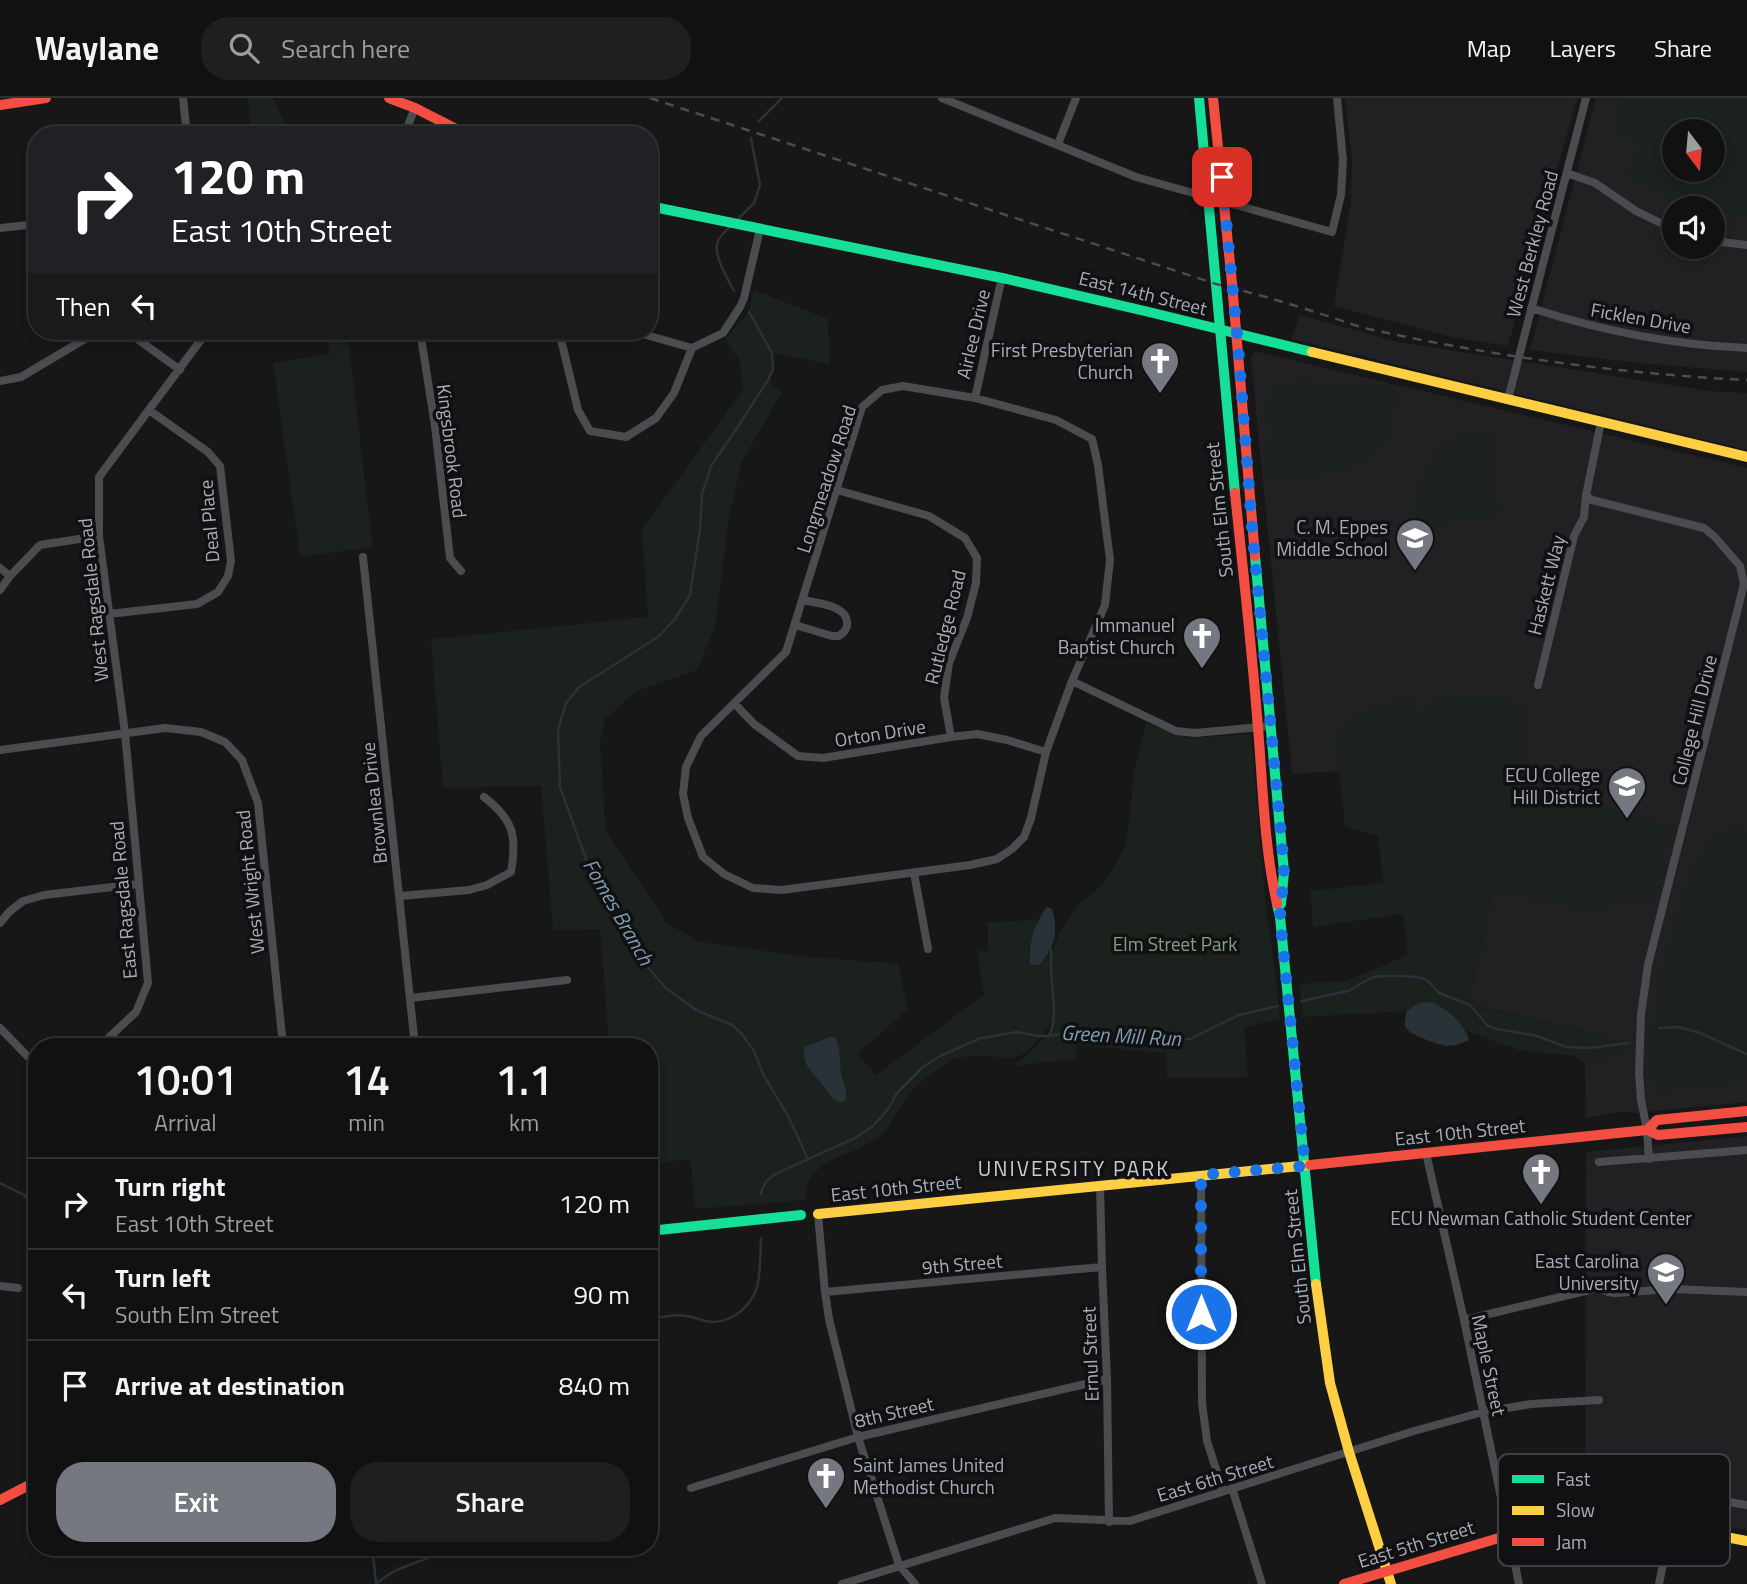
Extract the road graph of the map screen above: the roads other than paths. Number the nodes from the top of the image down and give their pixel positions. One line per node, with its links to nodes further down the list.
1 (46, 98): 10 (street)
2 (183, 98): 12 (street)
3 (389, 98): 11 (street)
4 (942, 98): 15 (street)
5 (1076, 98): 15 (street)
6 (1199, 98): 17 (street, South Elm Street)
7 (1213, 98): 18 (street, South Elm Street)
8 (1337, 98): 18 (street)
9 (1586, 98): 16 (street, West Berkley Road)
10 (0, 104)
11 (415, 108): 13 (street); 14 (street)
12 (186, 126)
13 (408, 126)
14 (450, 126)
15 (1058, 144): 17 (street)
16 (1567, 173): 20 (street); 27 (street, West Berkley Road)
17 (1208, 198): 18 (street); 28 (street, South Elm Street)
18 (1224, 203): 29 (street, South Elm Street)
19 (658, 208): 23 (street, East 14th Street)
20 (1662, 224)
21 (28, 225): 22 (street)
22 (0, 228)
23 (760, 229): 26 (street, East 14th Street); 36 (street)
24 (1725, 242): 25 (street)
25 (1747, 245)
26 (1002, 277): 28 (street, East 14th Street); 40 (street, Airlee Drive)
27 (1531, 308): 37 (street, Ficklen Drive); 41 (street, West Berkley Road)
28 (1220, 330): 29 (street, East 14th Street); 45 (street, South Elm Street)
29 (1237, 334): 41 (street, East 14th Street); 44 (street, South Elm Street)
30 (658, 338): 36 (street)
31 (84, 340): 39 (street)
32 (139, 340): 38 (street)
33 (201, 340): 38 (street, West Ragsdale Road)
34 (421, 340): 54 (street, Kingsbrook Road)
35 (561, 340): 36 (street)
36 (692, 348)
37 (1747, 348)
38 (180, 370): 42 (street, West Ragsdale Road)
39 (0, 381)
40 (975, 398): 47 (street, Longmeadow Road); 62 (street, Longmeadow Road)
41 (1508, 399): 43 (street, East 14th Street)
42 (149, 410): 51 (street, West Ragsdale Road); 58 (street, Deal Place)
43 (1601, 422): 46 (street, East 14th Street); 48 (street)
44 (1245, 431): 45 (street); 49 (street, South Elm Street)
45 (1229, 433): 50 (street, South Elm Street)
46 (1747, 457)
47 (837, 490): 57 (street, Longmeadow Road); 68 (street, Rutledge Road)
48 (1586, 495): 63 (street, Haskett Way); 91 (street, College Hill Drive)
49 (1252, 527): 50 (street); 61 (street, South Elm Street)
50 (1240, 529): 60 (street, South Elm Street)
51 (99, 536): 55 (street); 58 (street, West Ragsdale Road)
52 (363, 556): 78 (street, Brownlea Drive)
53 (0, 568): 55 (street)
54 (461, 571)
55 (10, 576): 56 (street)
56 (0, 590)
57 (803, 600): 59 (street, Longmeadow Road); 59 (street)
58 (109, 614): 67 (street, West Ragsdale Road)
59 (795, 625): 64 (street, Longmeadow Road)
60 (1250, 653): 61 (street); 66 (street, South Elm Street)
61 (1264, 653): 65 (street, South Elm Street)
62 (1072, 681): 66 (street); 70 (street, Longmeadow Road)
63 (1538, 685)
64 (735, 704): 68 (street, Orton Drive); 75 (street, Longmeadow Road)
65 (1271, 726): 66 (street); 73 (street, South Elm Street)
66 (1258, 727): 72 (street, South Elm Street)
67 (125, 733): 69 (street, West Wright Road); 77 (street, East Ragsdale Road); 86 (street, West Wright Road)
68 (951, 737): 70 (street, Orton Drive)
69 (0, 750)
70 (1046, 752): 75 (street, Longmeadow Road)
71 (484, 797): 78 (street)
72 (1266, 840): 73 (street); 76 (street, South Elm Street)
73 (1281, 840): 74 (street, South Elm Street)
74 (1284, 872): 76 (street); 79 (street, South Elm Street)
75 (914, 873): 81 (street)
76 (1270, 873): 79 (street, South Elm Street)
77 (138, 884): 80 (street); 85 (street, East Ragsdale Road)
78 (400, 896): 83 (street, Brownlea Drive)
79 (1280, 917): 96 (street, South Elm Street)
80 (0, 923)
81 (928, 949)
82 (567, 980): 83 (street)
83 (410, 998): 87 (street, Brownlea Drive)
84 (0, 1028): 88 (street)
85 (108, 1038)
86 (282, 1038)
87 (414, 1038)
88 (28, 1057)
89 (1747, 1111): 91 (street, East 10th Street)
90 (1747, 1127): 91 (street, East 10th Street)
91 (1647, 1130): 93 (street, East 10th Street); 94 (street, College Hill Drive)
92 (1747, 1150): 94 (street)
93 (1426, 1153): 96 (street, East 10th Street); 106 (street, Maple Street)
94 (1649, 1159): 95 (street)
95 (1599, 1163)
96 (1305, 1166): 97 (street, East 10th Street); 111 (street, South Elm Street)
97 (1201, 1175): 98 (street, East 10th Street); 115 (street)
98 (1100, 1186): 99 (street, East 10th Street); 101 (street, Ernul Street)
99 (818, 1214): 100 (street, East 10th Street); 104 (street)
100 (658, 1230)
101 (1102, 1267): 104 (street, 9th Street); 107 (street, Ernul Street)
102 (0, 1286): 103 (street)
103 (18, 1288)
104 (825, 1292): 110 (street)
105 (1747, 1292): 106 (street)
106 (1464, 1320): 109 (street, Maple Street)
107 (1107, 1379): 110 (street, 8th Street); 117 (street, Ernul Street)
108 (1599, 1400): 109 (street, East 6th Street)
109 (1483, 1412): 111 (street, East 6th Street); 112 (street, Maple Street)
110 (858, 1437): 114 (street, 8th Street); 119 (street)
111 (1349, 1452): 115 (street, East 6th Street); 122 (street, South Elm Street)
112 (1498, 1483)
113 (28, 1486): 116 (street)
114 (691, 1488)
115 (1228, 1490): 117 (street, East 6th Street); 125 (street)
116 (0, 1500)
117 (1109, 1521): 119 (street, East 6th Street)
118 (1498, 1538): 122 (street, East 5th Street)
119 (899, 1566): 123 (street, East 6th Street); 124 (street)
120 (1515, 1566): 128 (street, Maple Street)
121 (1663, 1566): 129 (street)
122 (1387, 1570): 126 (street, East 5th Street); 127 (street, South Elm Street)
123 (842, 1584)
124 (915, 1584)
125 (1262, 1584)
126 (1343, 1584)
127 (1391, 1584)
128 (1519, 1584)
129 (1659, 1584)

